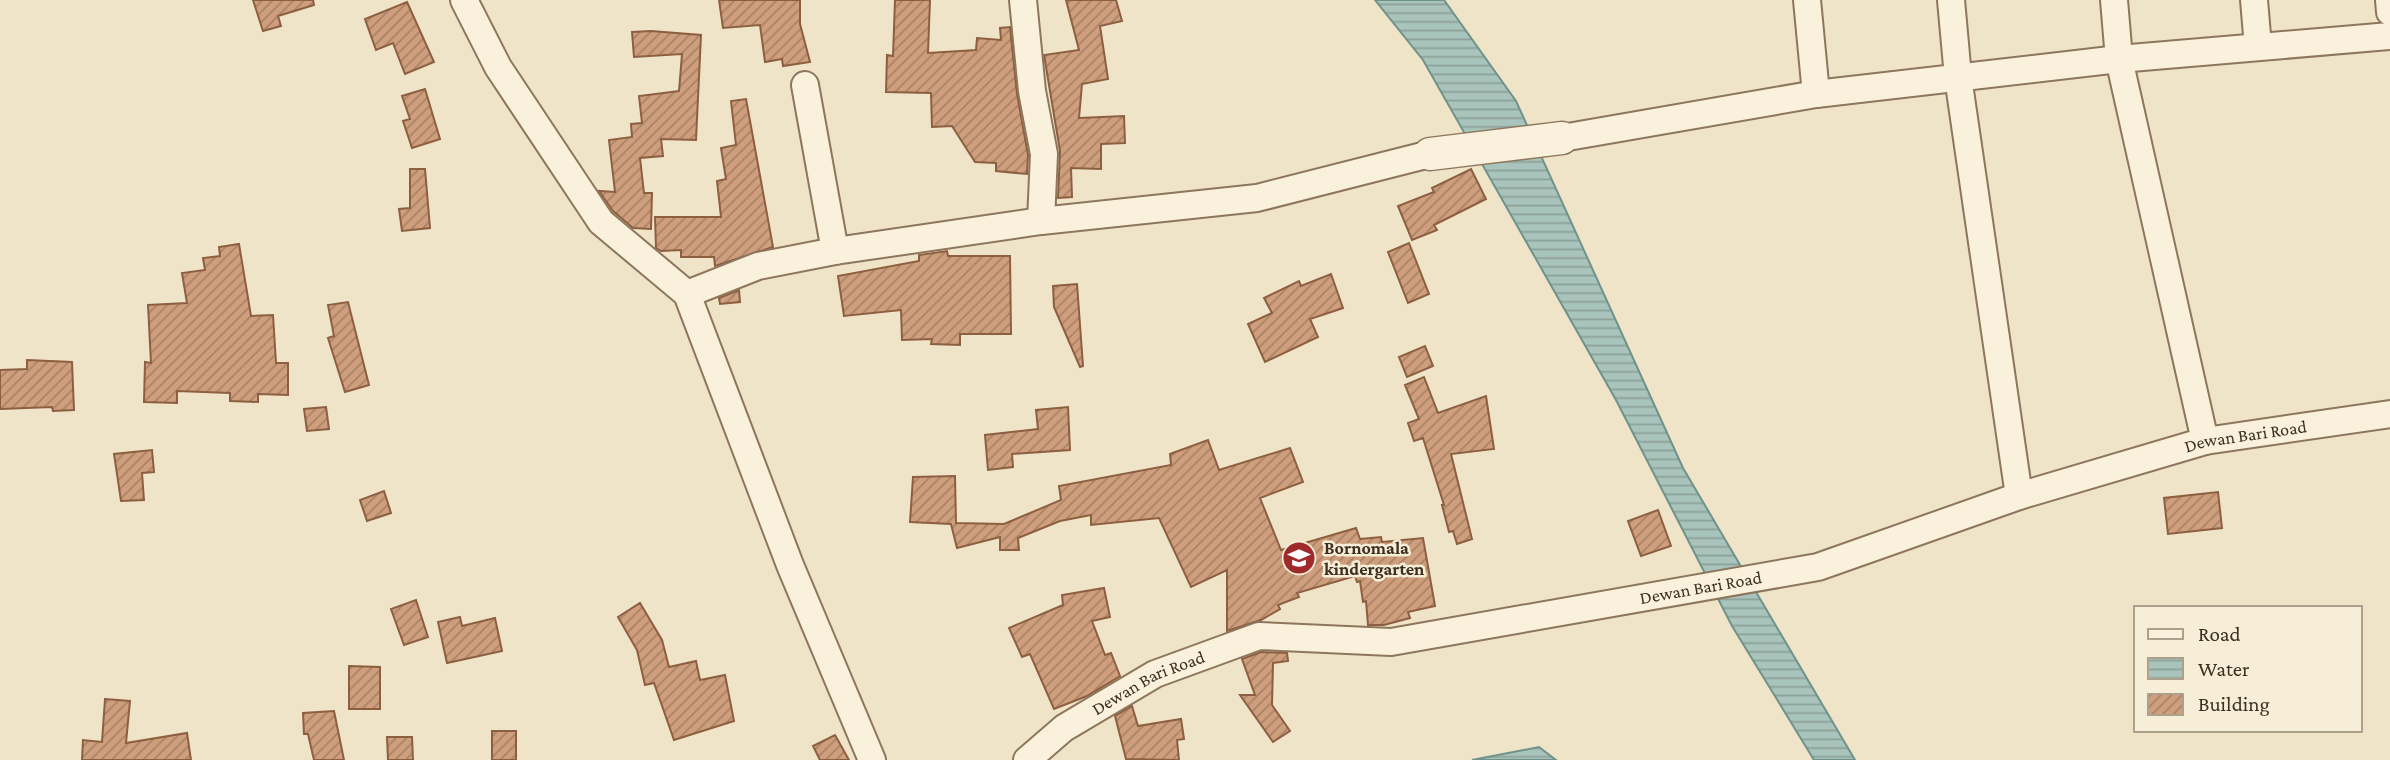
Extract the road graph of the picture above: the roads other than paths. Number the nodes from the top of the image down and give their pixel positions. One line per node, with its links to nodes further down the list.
1 (464, 0): 19 (street)
2 (1023, 0): 17 (street)
3 (1807, 0): 14 (street)
4 (1951, 0): 12 (street)
5 (2114, 0): 11 (street)
6 (2254, 0): 10 (street)
7 (2389, 0): 8 (street)
8 (2390, 12)
9 (2390, 36): 10 (street)
10 (2258, 47): 11 (street)
11 (2119, 59): 12 (street); 21 (street)
12 (1958, 77): 14 (street); 22 (street)
13 (805, 85): 18 (street)
14 (1816, 94): 15 (street)
15 (1562, 138): 16 (street)
16 (1430, 155): 17 (street)
17 (1041, 221): 18 (street)
18 (835, 251): 19 (street)
19 (687, 294): 23 (street)
20 (2390, 414): 21 (street, Dewan Bari Road)
21 (2205, 441): 22 (street, Dewan Bari Road)
22 (2019, 496): 24 (street, Dewan Bari Road)
23 (872, 760)
24 (1027, 760)

